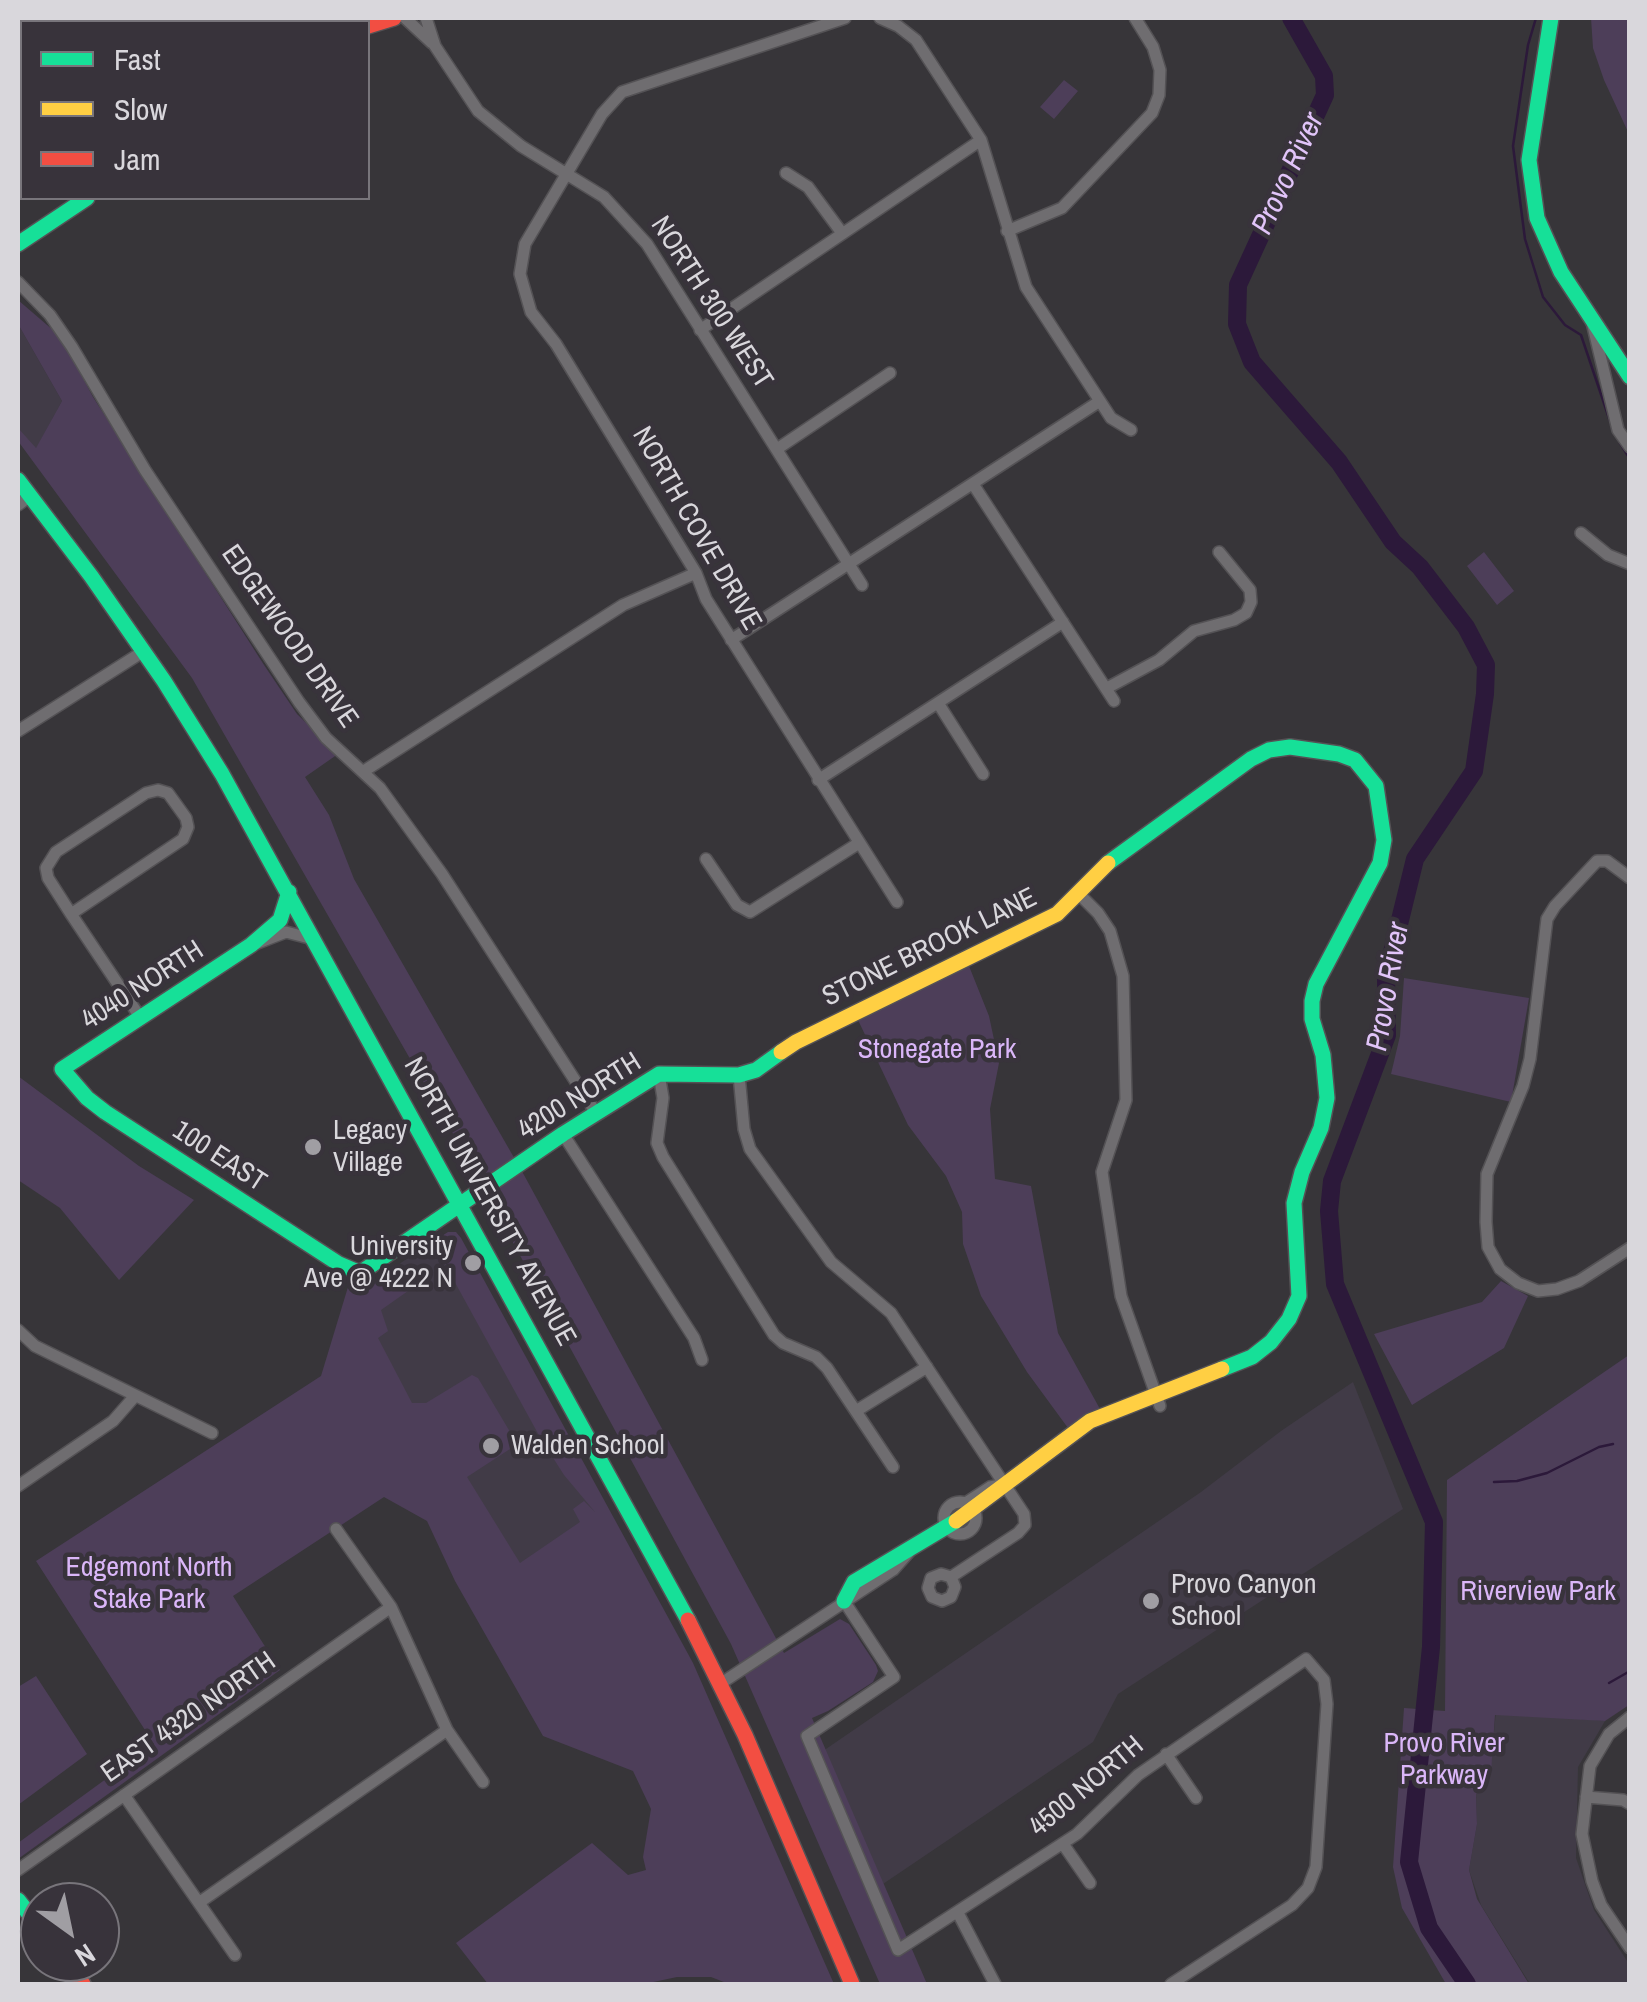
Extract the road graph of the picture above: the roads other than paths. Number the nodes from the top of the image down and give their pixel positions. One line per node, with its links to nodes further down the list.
1 (405, 18): 7 (street, NORTH 300 WEST)
2 (426, 18): 7 (street, NORTH 300 WEST)
3 (845, 18): 9 (street, NORTH COVE DRIVE)
4 (1135, 18): 12 (street)
5 (1551, 18): 16 (main road)
6 (888, 19): 8 (street)
7 (435, 46): 9 (street, NORTH 300 WEST)
8 (981, 140): 12 (street); 13 (street)
9 (567, 172): 17 (street, NORTH 300 WEST); 31 (street, NORTH COVE DRIVE)
10 (786, 173): 13 (street)
11 (83, 200): 14 (main road)
12 (1007, 231): 20 (street)
13 (842, 233): 17 (street)
14 (18, 244)
15 (18, 282): 40 (street, EDGEWOOD DRIVE)
16 (1590, 314): 19 (main road); 22 (street)
17 (700, 330): 23 (street, NORTH 300 WEST)
18 (890, 373): 23 (street)
19 (1630, 377)
20 (1100, 401): 21 (street); 25 (street)
21 (1131, 430)
22 (1630, 447)
23 (777, 449): 29 (street, NORTH 300 WEST)
24 (18, 480): 26 (main road, NORTH UNIVERSITY AVENUE)
25 (973, 484): 29 (street); 33 (street)
26 (24, 500): 35 (main road, NORTH UNIVERSITY AVENUE)
27 (1581, 532): 30 (street)
28 (1218, 552): 36 (street)
29 (849, 564): 32 (street, NORTH 300 WEST); 34 (street)
30 (1630, 564)
31 (696, 573): 34 (street, NORTH COVE DRIVE); 40 (street)
32 (862, 585)
33 (1063, 622): 36 (street); 38 (street)
34 (731, 640): 42 (street, NORTH COVE DRIVE)
35 (144, 651): 39 (street); 46 (main road, NORTH UNIVERSITY AVENUE)
36 (1108, 688): 37 (street)
37 (1114, 701)
38 (938, 703): 41 (street); 42 (street)
39 (18, 730)
40 (364, 770): 56 (street, EDGEWOOD DRIVE)
41 (983, 774)
42 (818, 780): 43 (street, NORTH COVE DRIVE)
43 (859, 842): 44 (street); 48 (street, NORTH COVE DRIVE)
44 (706, 859)
45 (1630, 878): 59 (street)
46 (289, 892): 50 (main road, NORTH UNIVERSITY AVENUE); 51 (main road, 4040 NORTH)
47 (1079, 894): 55 (main road, STONE BROOK LANE); 65 (street); 65 (main road, STONE BROOK LANE)
48 (897, 902)
49 (72, 914): 49 (street); 52 (street)
50 (316, 940): 51 (street, 4040 NORTH); 58 (main road, NORTH UNIVERSITY AVENUE)
51 (251, 945): 52 (main road, 4040 NORTH)
52 (140, 1017): 53 (main road, 4040 NORTH)
53 (62, 1069): 60 (main road, 100 EAST)
54 (658, 1074): 55 (main road, 4200 NORTH); 56 (main road, 4200 NORTH); 66 (street)
55 (739, 1075): 63 (street)
56 (596, 1113): 57 (main road, 4200 NORTH)
57 (563, 1134): 58 (main road, 4200 NORTH); 62 (street)
58 (460, 1203): 60 (main road, 4200 NORTH); 75 (main road, NORTH UNIVERSITY AVENUE)
59 (1630, 1248)
60 (360, 1273)
61 (18, 1330): 64 (street)
62 (702, 1360)
63 (927, 1366): 66 (street); 69 (street)
64 (136, 1396): 67 (street); 70 (street)
65 (1157, 1400): 69 (main road)
66 (856, 1411): 68 (street)
67 (212, 1433)
68 (893, 1467)
69 (1006, 1484): 72 (street); 73 (main road)
70 (18, 1486)
71 (336, 1528): 74 (street)
72 (950, 1578)
73 (844, 1602): 75 (street); 88 (street, 4500 NORTH)
74 (391, 1608): 77 (street); 80 (street, EAST 4320 NORTH)
75 (720, 1684): 91 (main road, NORTH UNIVERSITY AVENUE)
76 (1630, 1716): 81 (street)
77 (447, 1730): 79 (street); 87 (street)
78 (1166, 1754): 82 (street); 84 (street, 4500 NORTH); 93 (street, 4500 NORTH)
79 (483, 1782)
80 (124, 1795): 85 (street, EAST 4320 NORTH); 87 (street)
81 (1586, 1797): 83 (street); 89 (street)
82 (1196, 1798)
83 (1630, 1804)
84 (1063, 1844): 86 (street); 88 (street, 4500 NORTH)
85 (18, 1870)
86 (1090, 1883)
87 (200, 1902): 90 (street)
88 (958, 1914): 92 (street)
89 (1630, 1948)
90 (236, 1955)
91 (852, 1984)
92 (995, 1984)
93 (1171, 1984)

